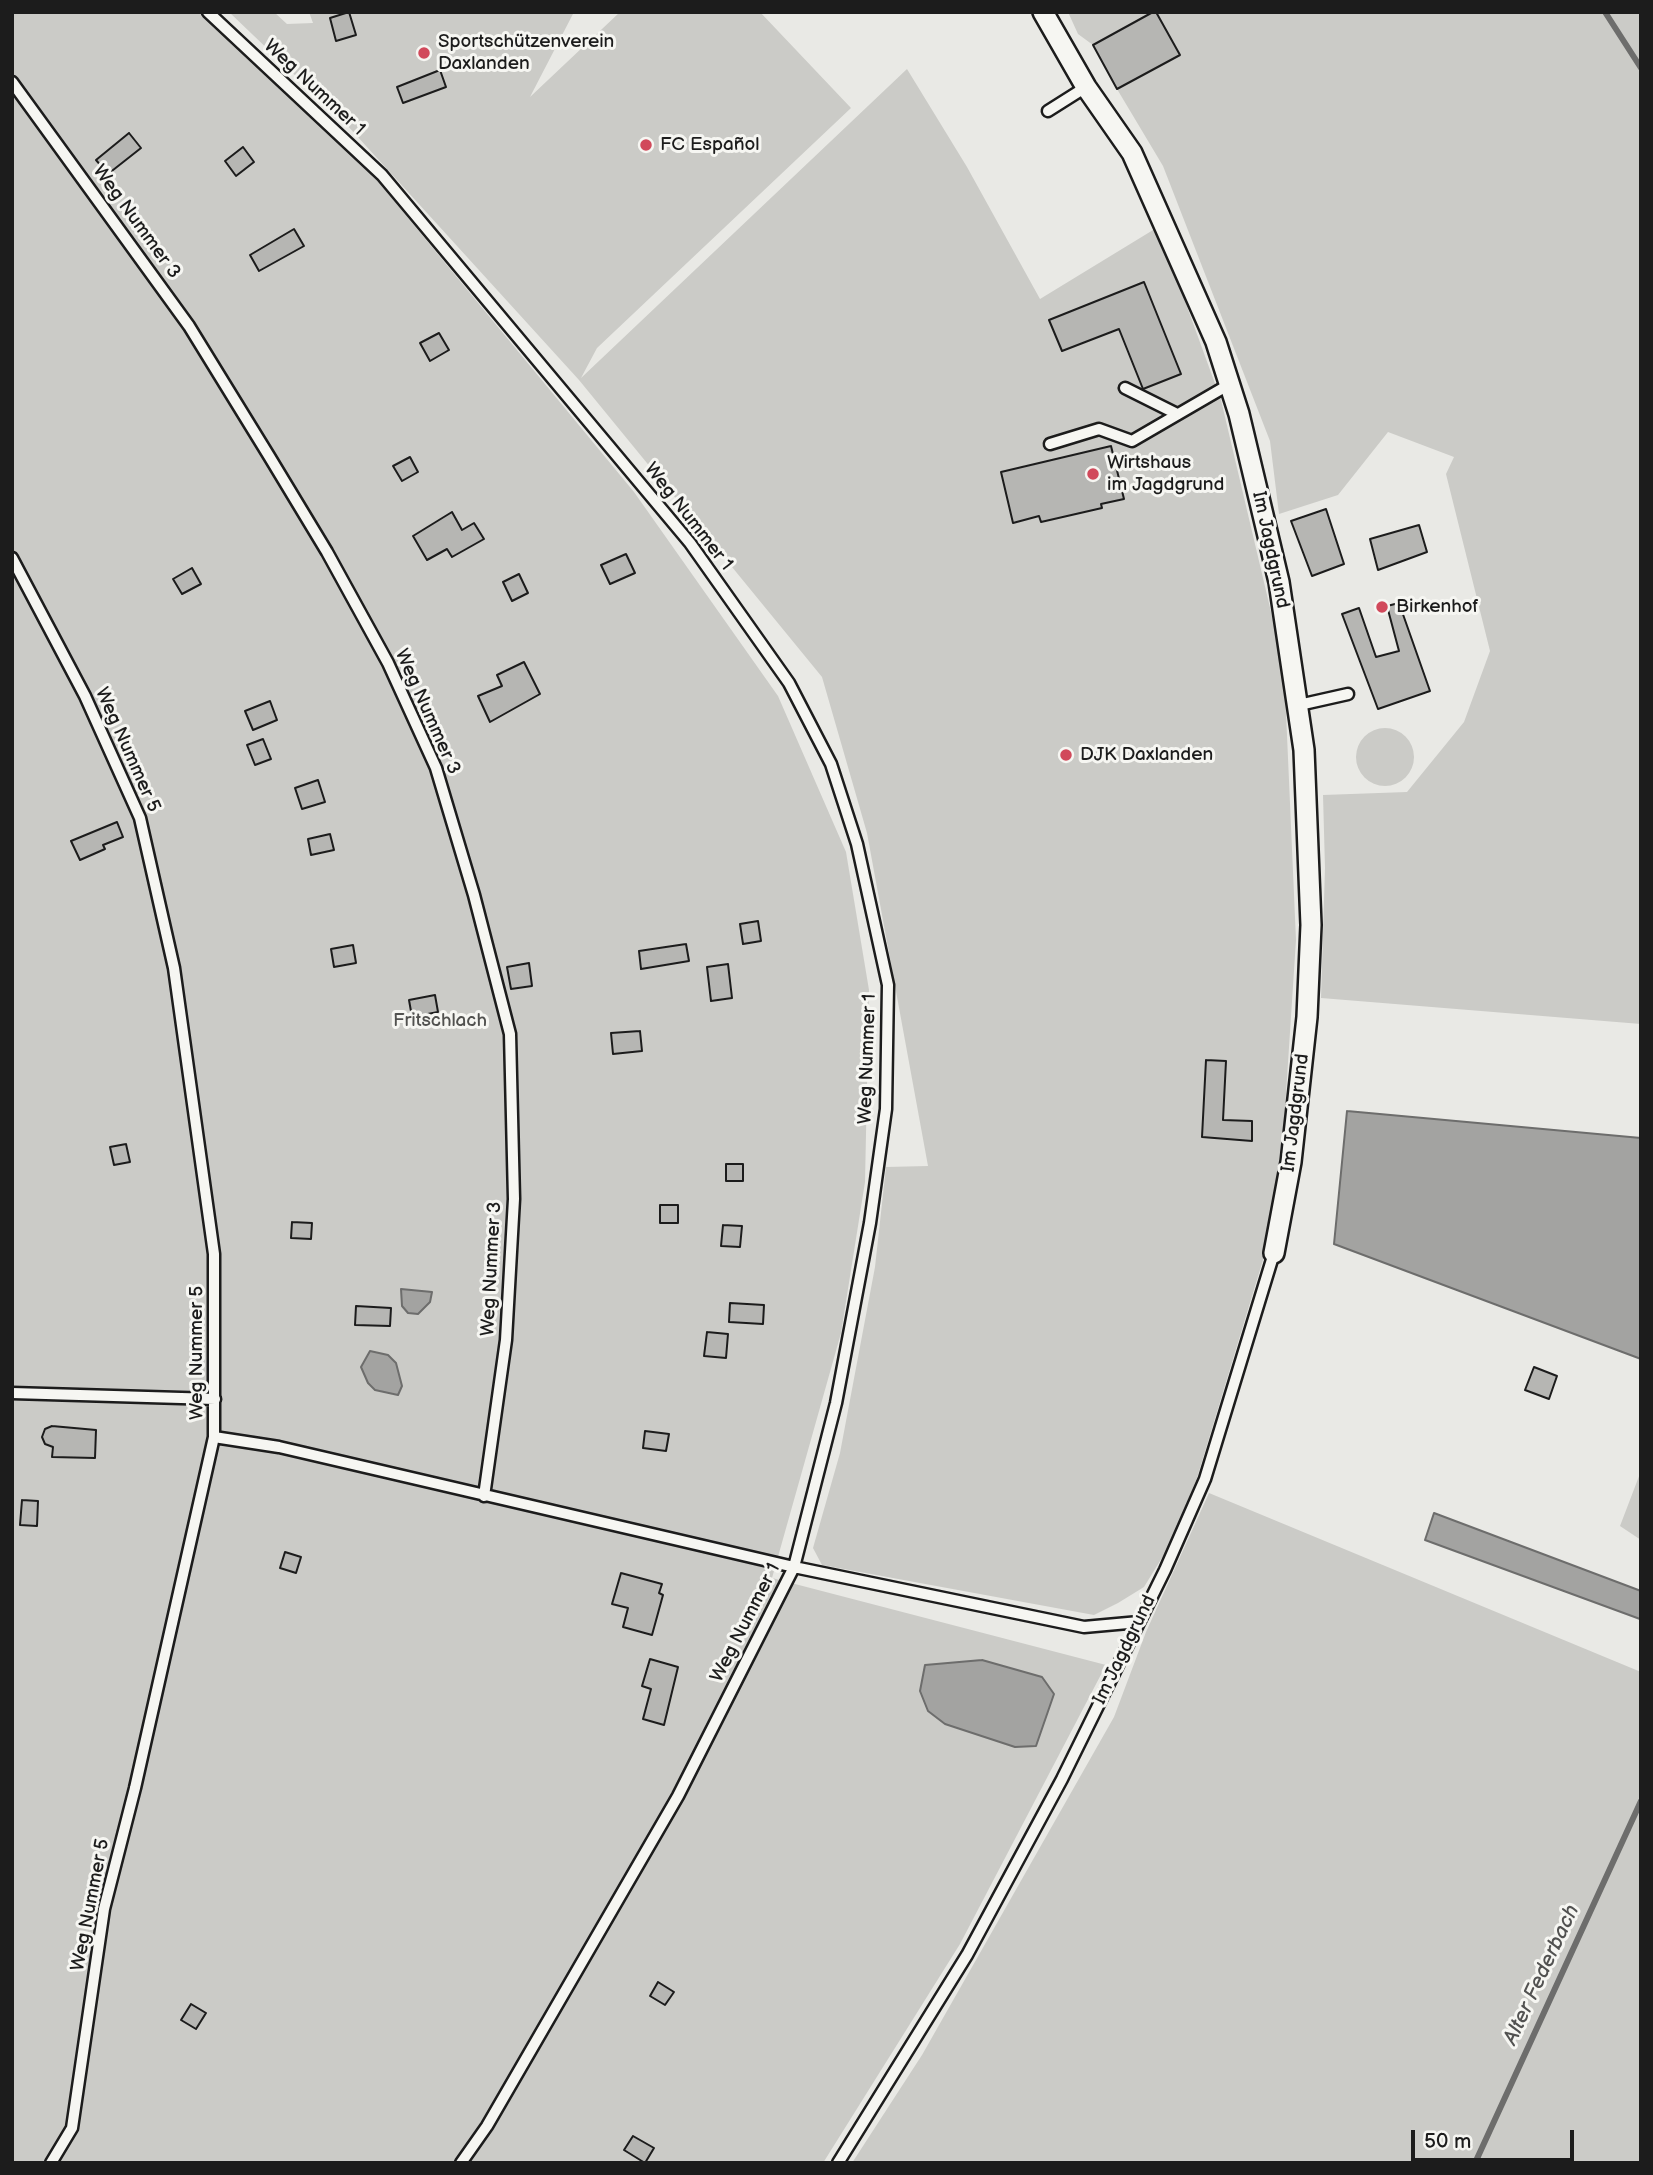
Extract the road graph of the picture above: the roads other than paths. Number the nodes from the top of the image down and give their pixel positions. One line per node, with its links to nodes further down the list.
1 (208, 12): 18 (lane, Weg Nummer 1)
2 (1042, 12): 4 (street, Im Jagdgrund)
3 (12, 82): 17 (lane, Weg Nummer 3)
4 (1086, 87): 5 (lane); 6 (street, Im Jagdgrund)
5 (1048, 111)
6 (1230, 384): 8 (lane); 12 (street, Im Jagdgrund)
7 (1125, 388): 8 (lane)
8 (1177, 414): 9 (lane)
9 (1050, 444)
10 (12, 558): 15 (lane, Weg Nummer 5)
11 (1348, 694): 12 (lane)
12 (1299, 705): 13 (street, Im Jagdgrund)
13 (1274, 1253): 19 (lane, Im Jagdgrund)
14 (12, 1394): 15 (lane)
15 (215, 1399): 16 (lane, Weg Nummer 5)
16 (214, 1437): 17 (lane); 20 (lane, Weg Nummer 5)
17 (484, 1496): 18 (lane)
18 (794, 1567): 19 (lane); 21 (lane, Weg Nummer 1)
19 (1139, 1622): 22 (lane, Im Jagdgrund)
20 (51, 2163)
21 (461, 2163)
22 (838, 2163)

